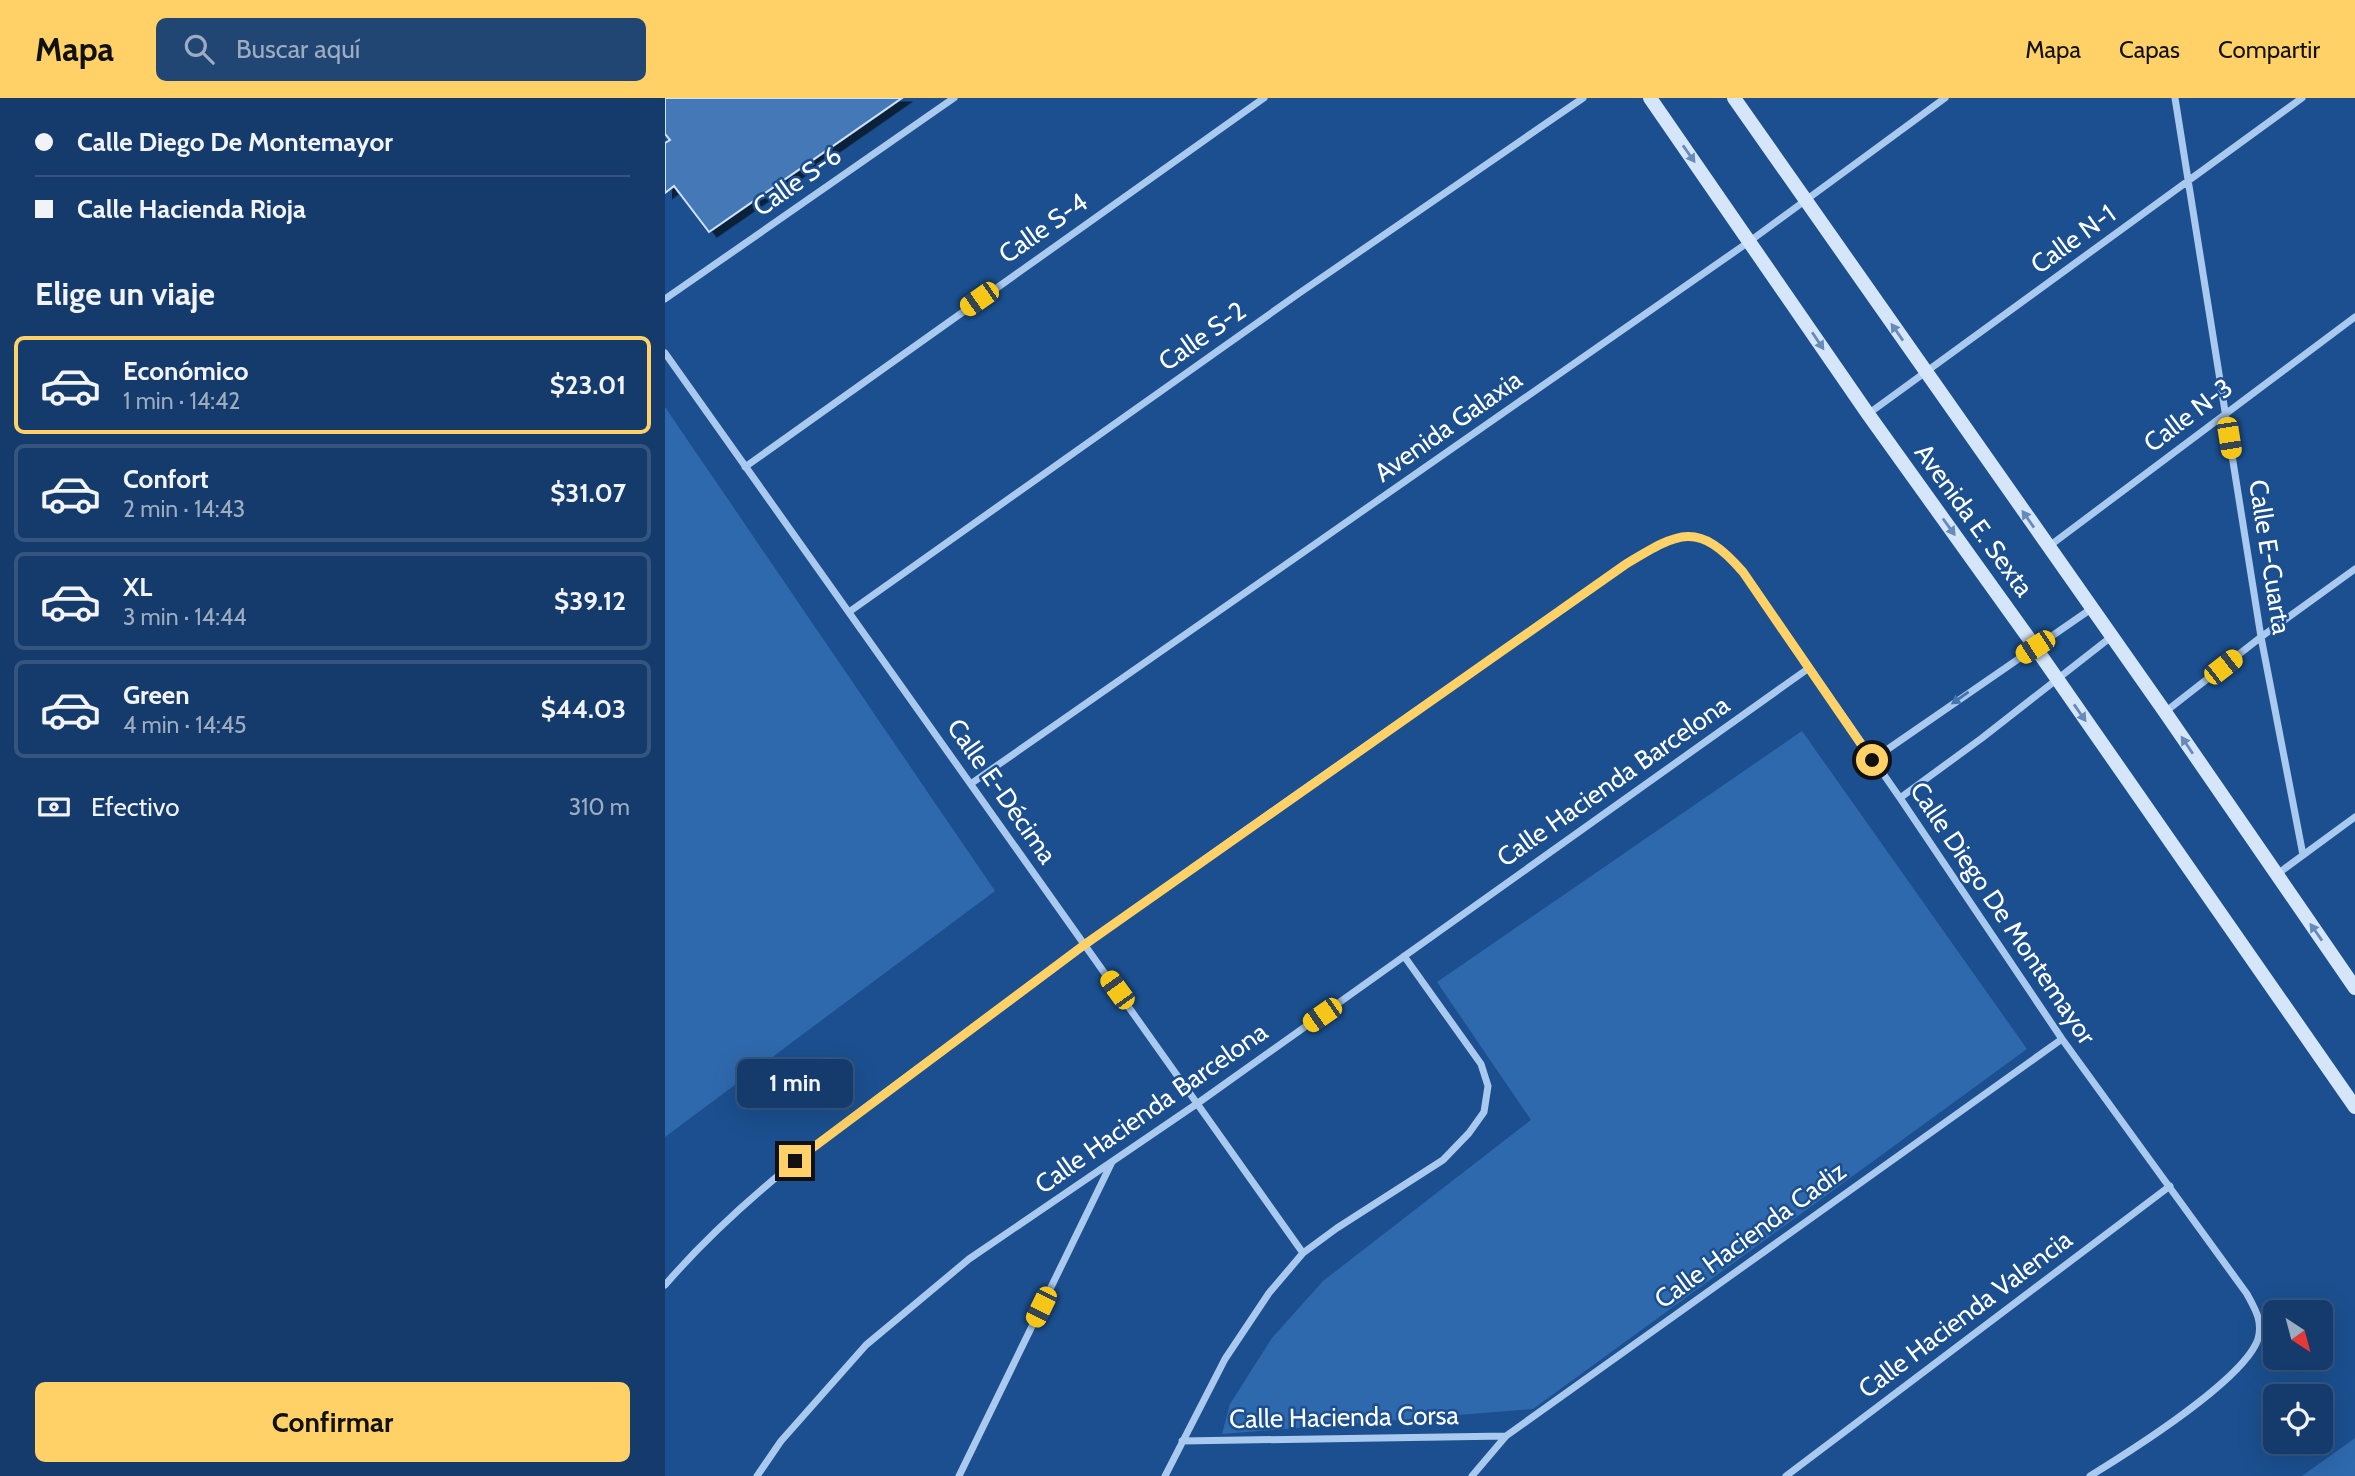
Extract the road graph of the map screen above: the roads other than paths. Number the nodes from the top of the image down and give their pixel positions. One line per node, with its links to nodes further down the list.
1 (954, 98): 12 (street, Calle S-6)
2 (1264, 98): 18 (street, Calle S-4)
3 (1583, 98): 22 (street, Calle S-2)
4 (1650, 98): 11 (street, Avenida E. Sexta, one-way to 11)
5 (1734, 98): 10 (street, Avenida E. Sexta)
6 (1945, 98): 10 (street, Avenida Galaxia)
7 (2175, 98): 9 (street, Calle E-Cuarta)
8 (2302, 98): 9 (street, Calle N-1)
9 (2188, 181): 15 (street, Calle N-1); 16 (street, Calle E-Cuarta)
10 (1806, 200): 11 (street, Avenida Galaxia); 15 (street, Avenida E. Sexta, one-way to 10)
11 (1750, 241): 17 (street, Avenida E. Sexta, one-way to 17); 30 (street, Avenida Galaxia)
12 (665, 299)
13 (2355, 317): 16 (street, Calle N-3)
14 (665, 353): 18 (street, Calle E-Décima)
15 (1926, 374): 17 (street, Calle N-1); 19 (street, Avenida E. Sexta, one-way to 15)
16 (2226, 413): 19 (street, Calle N-3); 24 (street, Calle E-Cuarta)
17 (1868, 414): 25 (street, Avenida E. Sexta, one-way to 25)
18 (745, 467): 22 (street, Calle E-Décima)
19 (2048, 547): 21 (street, Avenida E. Sexta)
20 (2355, 569): 24 (street)
21 (2091, 608): 23 (street, Avenida E. Sexta); 25 (street)
22 (849, 612): 30 (street, Calle E-Décima)
23 (2111, 637): 27 (street); 28 (street, Avenida E. Sexta)
24 (2261, 637): 28 (street); 33 (street, Calle E-Cuarta)
25 (2035, 647): 27 (street, Avenida E. Sexta); 29 (street, one-way to 29)
26 (1809, 668): 29 (street, Calle Diego De Montemayor); 35 (street, Calle Diego De Montemayor); 36 (street, Calle Hacienda Barcelona)
27 (2056, 679): 31 (street); 40 (street, Avenida E. Sexta, one-way to 40)
28 (2165, 712): 34 (street, Avenida E. Sexta, one-way to 28)
29 (1872, 760): 31 (street, Calle Diego De Montemayor)
30 (972, 783): 35 (street, Calle E-Décima)
31 (1900, 798): 38 (street, Calle Diego De Montemayor)
32 (2355, 817): 33 (street)
33 (2303, 855): 34 (street)
34 (2276, 875): 37 (street, Avenida E. Sexta, one-way to 34)
35 (1084, 945): 39 (street, Calle E-Décima); 44 (street)
36 (1404, 956): 39 (street, Calle Hacienda Barcelona); 43 (street)
37 (2355, 988)
38 (2062, 1039): 42 (street, Calle Diego De Montemayor); 45 (street, Calle Hacienda Cadiz)
39 (1198, 1103): 41 (street, Calle Hacienda Barcelona); 43 (street, Calle E-Décima)
40 (2355, 1107)
41 (1112, 1161): 47 (street, Calle Hacienda Barcelona); 48 (street)
42 (2170, 1186): 51 (street, Calle Hacienda Valencia); 52 (street, Calle Diego De Montemayor)
43 (1303, 1253): 46 (street)
44 (665, 1285)
45 (1506, 1436): 46 (street, Calle Hacienda Corsa); 50 (street, Calle Hacienda Cadiz)
46 (1182, 1441): 49 (street)
47 (757, 1476)
48 (959, 1476)
49 (1165, 1476)
50 (1472, 1476)
51 (1786, 1476)
52 (2090, 1476)

